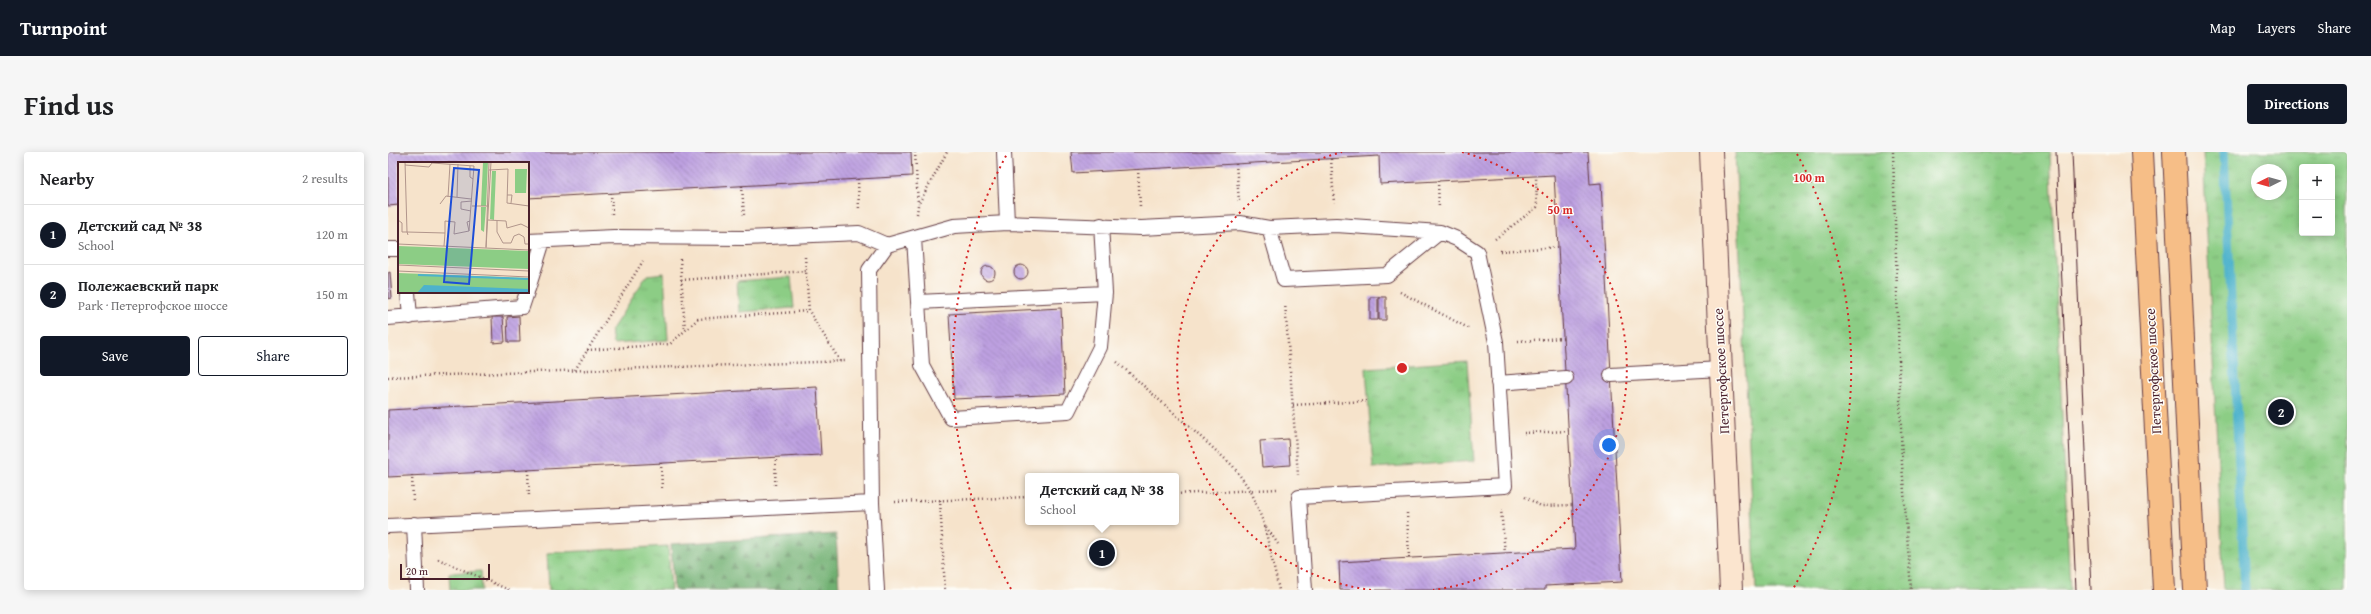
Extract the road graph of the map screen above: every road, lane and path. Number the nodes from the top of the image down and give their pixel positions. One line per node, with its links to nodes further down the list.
1 (915, 152): 15 (path)
2 (947, 152): 15 (path)
3 (1004, 152): 16 (lane)
4 (1711, 152): 55 (street, Петергофское шоссе)
5 (1893, 152): 90 (path)
6 (2142, 152): 91 (main road, Петергофское шоссе)
7 (2174, 152): 92 (main road)
8 (1331, 158): 19 (path)
9 (1236, 164): 17 (path)
10 (1138, 169): 20 (path)
11 (1536, 176): 35 (path)
12 (858, 179): 23 (path)
13 (1438, 181): 22 (path)
14 (742, 186): 27 (path)
15 (918, 205): 28 (path)
16 (1007, 223): 18 (lane); 28 (lane)
17 (1240, 223): 20 (lane); 21 (lane)
18 (1101, 225): 20 (lane); 43 (lane)
19 (1336, 225): 21 (lane); 22 (lane)
20 (1141, 228)
21 (1269, 228): 39 (lane)
22 (1440, 232): 35 (lane); 37 (lane)
23 (859, 233): 24 (lane); 31 (lane)
24 (803, 236): 27 (lane); 36 (path)
25 (657, 237): 26 (lane); 30 (lane); 52 (path)
26 (678, 237): 27 (lane); 38 (path)
27 (745, 238)
28 (914, 238): 31 (lane); 44 (lane)
29 (529, 241): 30 (lane)
30 (543, 241): 40 (lane)
31 (887, 245): 53 (lane)
32 (1558, 247): 35 (path)
33 (398, 248): 34 (lane)
34 (388, 249)
35 (1477, 252): 50 (lane)
36 (806, 271): 38 (path); 45 (path)
37 (1387, 275): 39 (lane); 50 (path)
38 (681, 280): 48 (path)
39 (1284, 280): 62 (path)
40 (529, 286)
41 (408, 293): 46 (lane)
42 (527, 293): 46 (lane)
43 (1105, 293): 44 (lane); 51 (lane)
44 (918, 302): 51 (lane)
45 (809, 311): 48 (path); 54 (path)
46 (410, 317): 47 (lane)
47 (388, 318)
48 (685, 330): 52 (path)
49 (1564, 338): 50 (path)
50 (1496, 342): 60 (lane)
51 (1100, 347): 69 (path)
52 (588, 350): 56 (path)
53 (871, 360): 54 (path); 74 (lane)
54 (840, 362): 56 (path)
55 (1721, 369): 57 (lane); 89 (street, Петергофское шоссе)
56 (575, 371): 58 (path)
57 (1611, 375)
58 (388, 377)
59 (1566, 378): 60 (lane)
60 (1498, 383): 64 (lane)
61 (1368, 401): 62 (path)
62 (1293, 405): 67 (path)
63 (1569, 431): 64 (path)
64 (1502, 434): 68 (lane)
65 (776, 457): 76 (path)
66 (661, 463): 77 (path)
67 (1298, 481)
68 (1502, 486): 70 (lane); 75 (path); 81 (path)
69 (1252, 491): 71 (path); 87 (path)
70 (1406, 491): 82 (path); 88 (lane)
71 (1179, 494)
72 (1025, 497): 73 (path)
73 (940, 500): 74 (path); 86 (path)
74 (872, 503): 76 (lane); 85 (lane)
75 (1573, 504)
76 (775, 507): 77 (lane)
77 (664, 513): 78 (lane)
78 (414, 524): 79 (lane); 80 (lane)
79 (388, 526)
80 (416, 549): 83 (lane); 84 (path)
81 (1506, 553)
82 (1409, 558)
83 (417, 590)
84 (509, 590)
85 (877, 590)
86 (945, 590)
87 (1279, 590)
88 (1305, 590)
89 (1731, 590)
90 (1911, 590)
91 (2164, 590)
92 (2195, 590)

